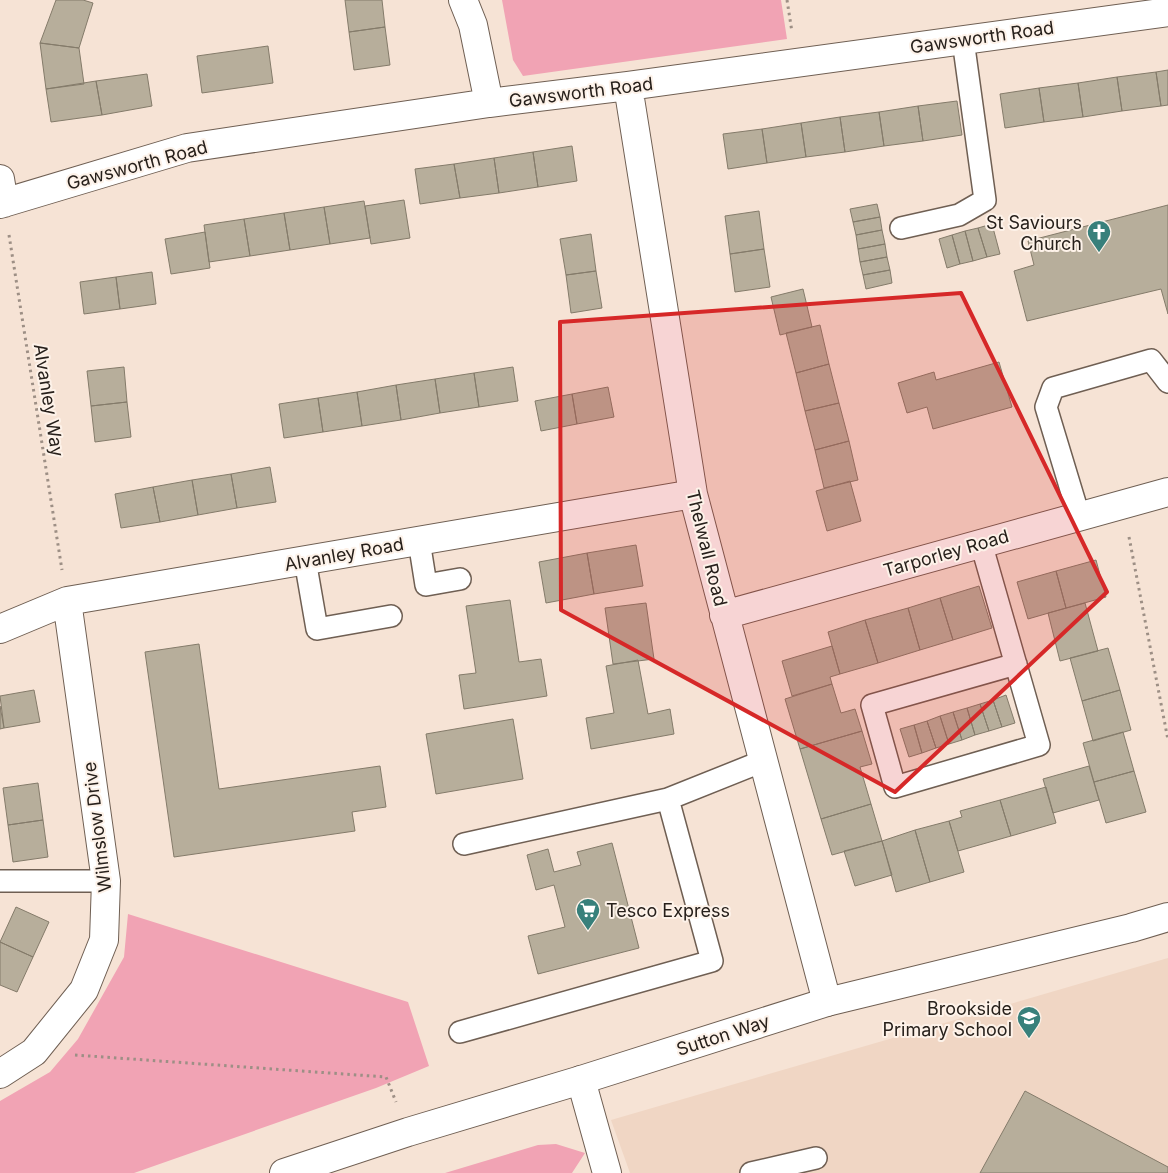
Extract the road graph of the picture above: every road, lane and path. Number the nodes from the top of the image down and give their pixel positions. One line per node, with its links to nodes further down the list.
1 (463, 0): 5 (street)
2 (1168, 12): 3 (street, Gawsworth Road)
3 (963, 40): 4 (street, Gawsworth Road); 7 (lane)
4 (628, 86): 5 (street, Gawsworth Road); 10 (street, Thelwall Road)
5 (489, 103): 6 (street, Gawsworth Road)
6 (1, 195): 17 (path, Alvanley Way)
7 (901, 228)
8 (1168, 382): 12 (lane)
9 (1168, 492): 11 (street, Tarporley Road)
10 (693, 494): 13 (street, Alvanley Road); 18 (street, Thelwall Road)
11 (1123, 504): 12 (street, Tarporley Road); 22 (path)
12 (1079, 516): 14 (street, Tarporley Road)
13 (419, 541): 15 (street, Alvanley Road); 16 (lane)
14 (981, 543): 18 (street, Tarporley Road); 21 (lane)
15 (305, 560): 17 (street, Alvanley Road); 19 (lane)
16 (460, 579)
17 (66, 601): 20 (street, Alvanley Road); 27 (street, Wilmslow Drive)
18 (724, 615): 23 (street, Thelwall Road)
19 (391, 616)
20 (0, 629)
21 (1016, 664): 21 (lane)
22 (1168, 740)
23 (763, 761): 24 (lane); 29 (street, Thelwall Road)
24 (668, 798): 25 (lane); 30 (lane)
25 (464, 844)
26 (0, 881): 27 (lane)
27 (106, 881): 31 (street, Wilmslow Drive)
28 (1168, 917): 29 (street, Sutton Way)
29 (827, 1002): 33 (street, Sutton Way)
30 (460, 1032)
31 (34, 1052): 32 (street, Wilmslow Drive); 34 (path)
32 (0, 1074)
33 (581, 1080): 34 (street, Sutton Way); 37 (street)
34 (408, 1132): 36 (street, Sutton Way)
35 (816, 1158): 38 (lane)
36 (284, 1173)
37 (607, 1173)
38 (751, 1173)

